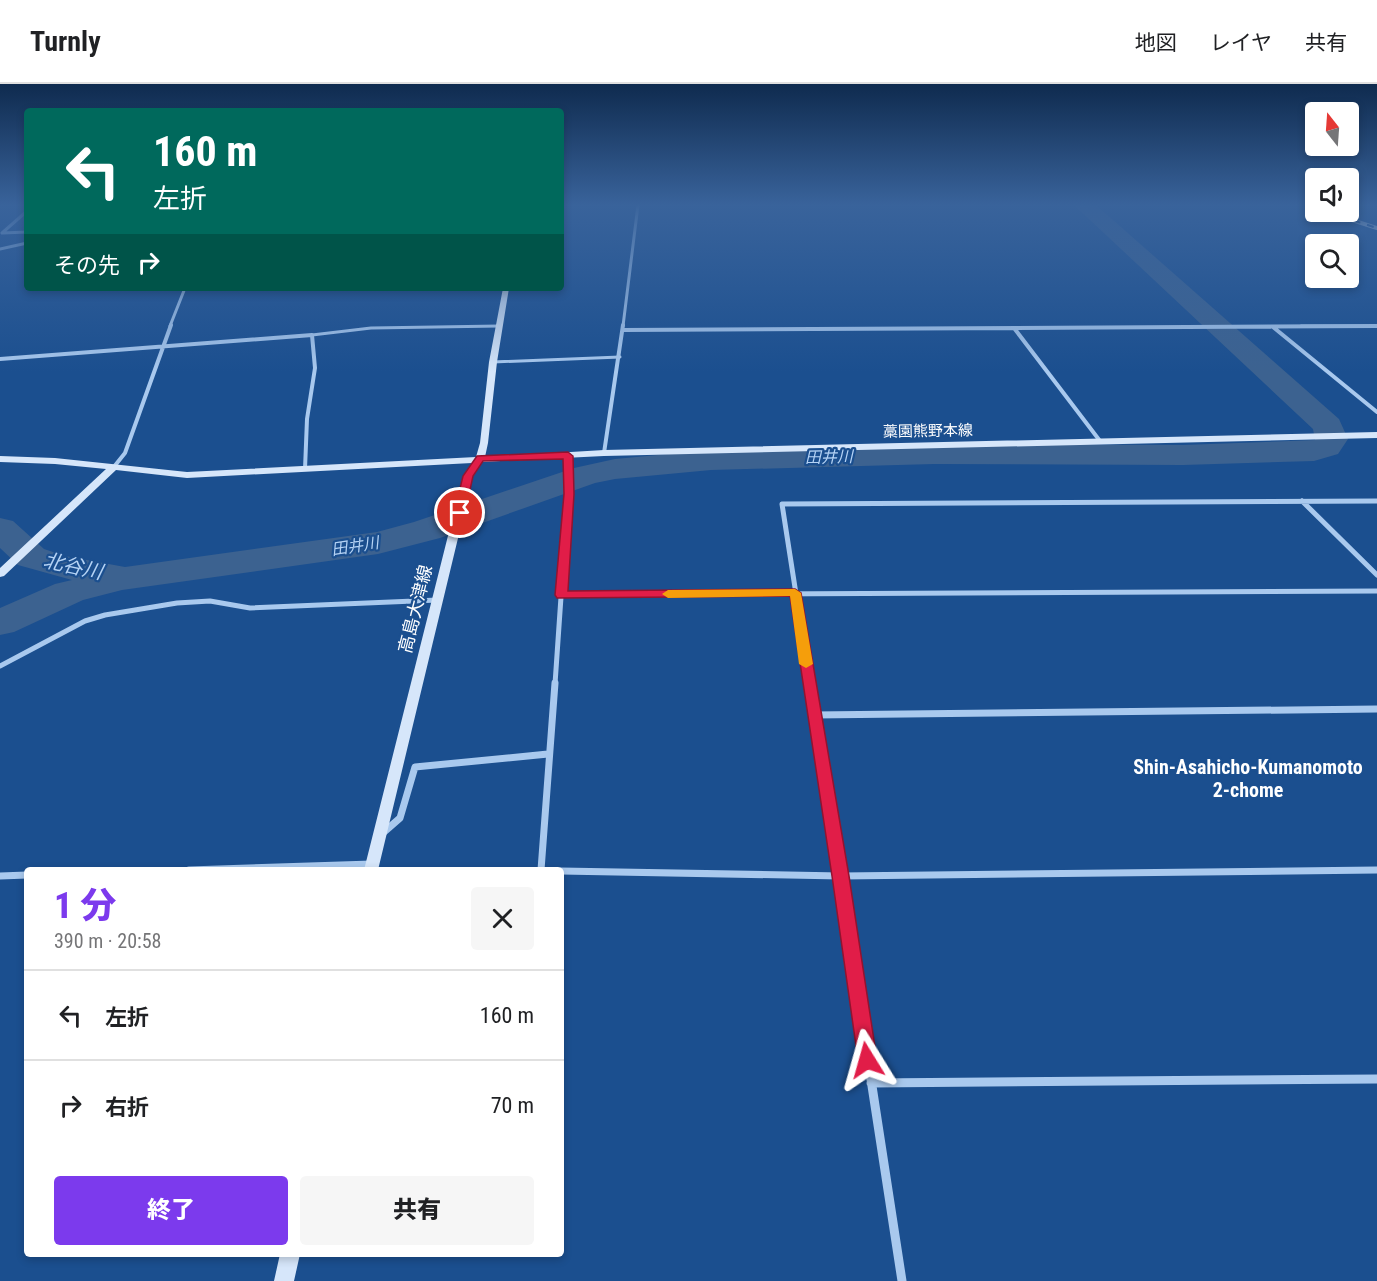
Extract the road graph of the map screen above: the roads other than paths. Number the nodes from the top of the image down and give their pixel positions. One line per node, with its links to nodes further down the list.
1 (631, 261): 8 (street)
2 (184, 291): 10 (street)
3 (505, 291): 4 (main road, 高島大津線)
4 (499, 326): 9 (lane); 13 (main road, 高島大津線)
5 (1273, 326): 6 (street); 7 (street); 14 (street)
6 (1377, 326)
7 (1014, 328): 8 (street); 16 (street)
8 (623, 330): 11 (street)
9 (312, 335): 10 (street); 22 (street)
10 (163, 347): 12 (street); 21 (street)
11 (620, 357): 13 (lane); 17 (street)
12 (0, 359)
13 (493, 362): 19 (main road, 高島大津線)
14 (1377, 412)
15 (1375, 437): 16 (main road, 藁園熊野本線)
16 (1100, 441): 17 (main road, 藁園熊野本線)
17 (604, 453): 18 (main road, 藁園熊野本線)
18 (568, 456): 19 (main road, 藁園熊野本線); 29 (street)
19 (480, 458): 22 (main road, 藁園熊野本線); 30 (main road, 高島大津線)
20 (0, 459): 21 (main road, 藁園熊野本線)
21 (112, 468): 22 (main road, 藁園熊野本線); 25 (main road)
22 (304, 469)
23 (1302, 501): 24 (street); 26 (street); 28 (street)
24 (1377, 501)
25 (0, 574)
26 (1377, 575)
27 (1377, 591): 28 (street)
28 (795, 593): 29 (street); 33 (street)
29 (561, 595): 34 (street)
30 (439, 600): 31 (street); 35 (main road, 高島大津線)
31 (0, 666)
32 (1377, 709): 33 (street)
33 (814, 714): 42 (street)
34 (549, 754): 35 (street); 37 (street)
35 (378, 837): 36 (main road, 高島大津線)
36 (372, 867)
37 (541, 867)
38 (1377, 870): 42 (street)
39 (564, 872): 42 (street)
40 (24, 875): 41 (street)
41 (0, 876)
42 (841, 876): 44 (street)
43 (1377, 1079): 44 (street)
44 (871, 1083): 47 (street)
45 (289, 1257): 46 (main road)
46 (284, 1281)
47 (902, 1281)

